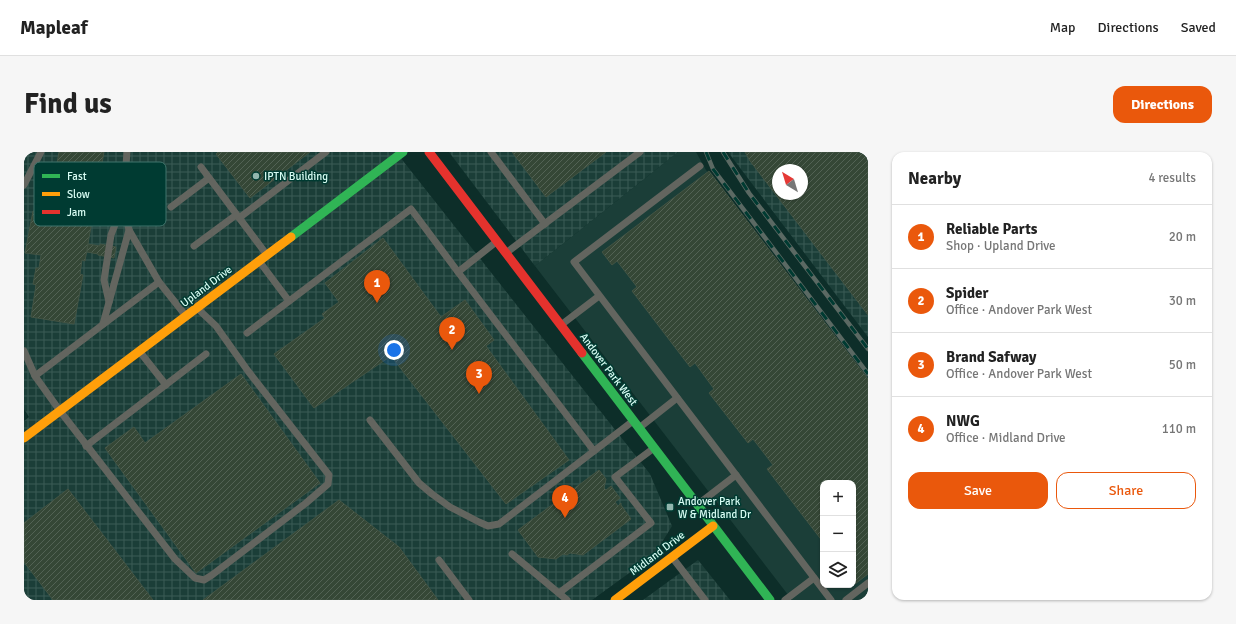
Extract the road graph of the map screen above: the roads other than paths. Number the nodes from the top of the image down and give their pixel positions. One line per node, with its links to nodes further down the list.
1 (41, 152): 8 (lane)
2 (127, 152): 9 (lane)
3 (326, 152): 16 (lane)
4 (403, 152): 24 (street, Upland Drive)
5 (429, 152): 21 (street, Andover Park West)
6 (491, 152): 17 (lane)
7 (640, 152): 17 (lane)
8 (36, 162)
9 (126, 162)
10 (34, 166): 14 (lane)
11 (700, 166): 28 (lane)
12 (201, 167): 13 (lane)
13 (209, 178): 15 (lane); 16 (lane)
14 (24, 185)
15 (171, 207)
16 (238, 216): 22 (lane); 24 (lane)
17 (545, 224): 23 (lane)
18 (114, 226): 30 (lane)
19 (128, 226): 20 (lane)
20 (129, 230): 27 (lane); 30 (lane)
21 (497, 242): 23 (street, Andover Park West); 26 (lane)
22 (194, 246)
23 (506, 254): 34 (street, Andover Park West)
24 (267, 255): 25 (street, Upland Drive)
25 (259, 261): 29 (lane); 31 (street, Upland Drive)
26 (458, 272): 29 (lane); 48 (lane)
27 (159, 282): 32 (lane); 33 (lane)
28 (599, 296): 34 (lane); 41 (lane)
29 (289, 301): 35 (lane)
30 (108, 302): 33 (lane)
31 (197, 308): 32 (street, Upland Drive); 46 (lane)
32 (186, 316): 37 (street, Upland Drive)
33 (103, 324): 39 (lane)
34 (561, 326): 44 (street, Andover Park West)
35 (247, 333)
36 (24, 351): 39 (lane)
37 (140, 351): 40 (lane); 42 (street, Upland Drive)
38 (206, 354): 40 (lane)
39 (35, 376): 42 (lane)
40 (166, 385): 46 (lane)
41 (677, 398): 44 (lane); 49 (lane)
42 (60, 411): 45 (street, Upland Drive); 46 (lane)
43 (370, 420): 48 (lane)
44 (636, 424): 47 (street, Andover Park West); 48 (lane)
45 (24, 438)
46 (86, 446)
47 (654, 448): 50 (street, Andover Park West); 57 (lane)
48 (594, 451)
49 (736, 475): 50 (lane); 55 (lane)
50 (697, 505): 51 (street, Andover Park West)
51 (713, 526): 53 (street, Midland Drive); 62 (street, Andover Park West)
52 (512, 554): 57 (lane)
53 (672, 557): 60 (street, Midland Drive); 61 (lane)
54 (439, 560): 58 (lane)
55 (814, 578): 63 (lane); 64 (lane)
56 (868, 583): 65 (lane)
57 (559, 593): 59 (lane)
58 (470, 600)
59 (567, 600)
60 (615, 600)
61 (705, 600)
62 (770, 600)
63 (785, 600)
64 (831, 600)
65 (846, 600)

